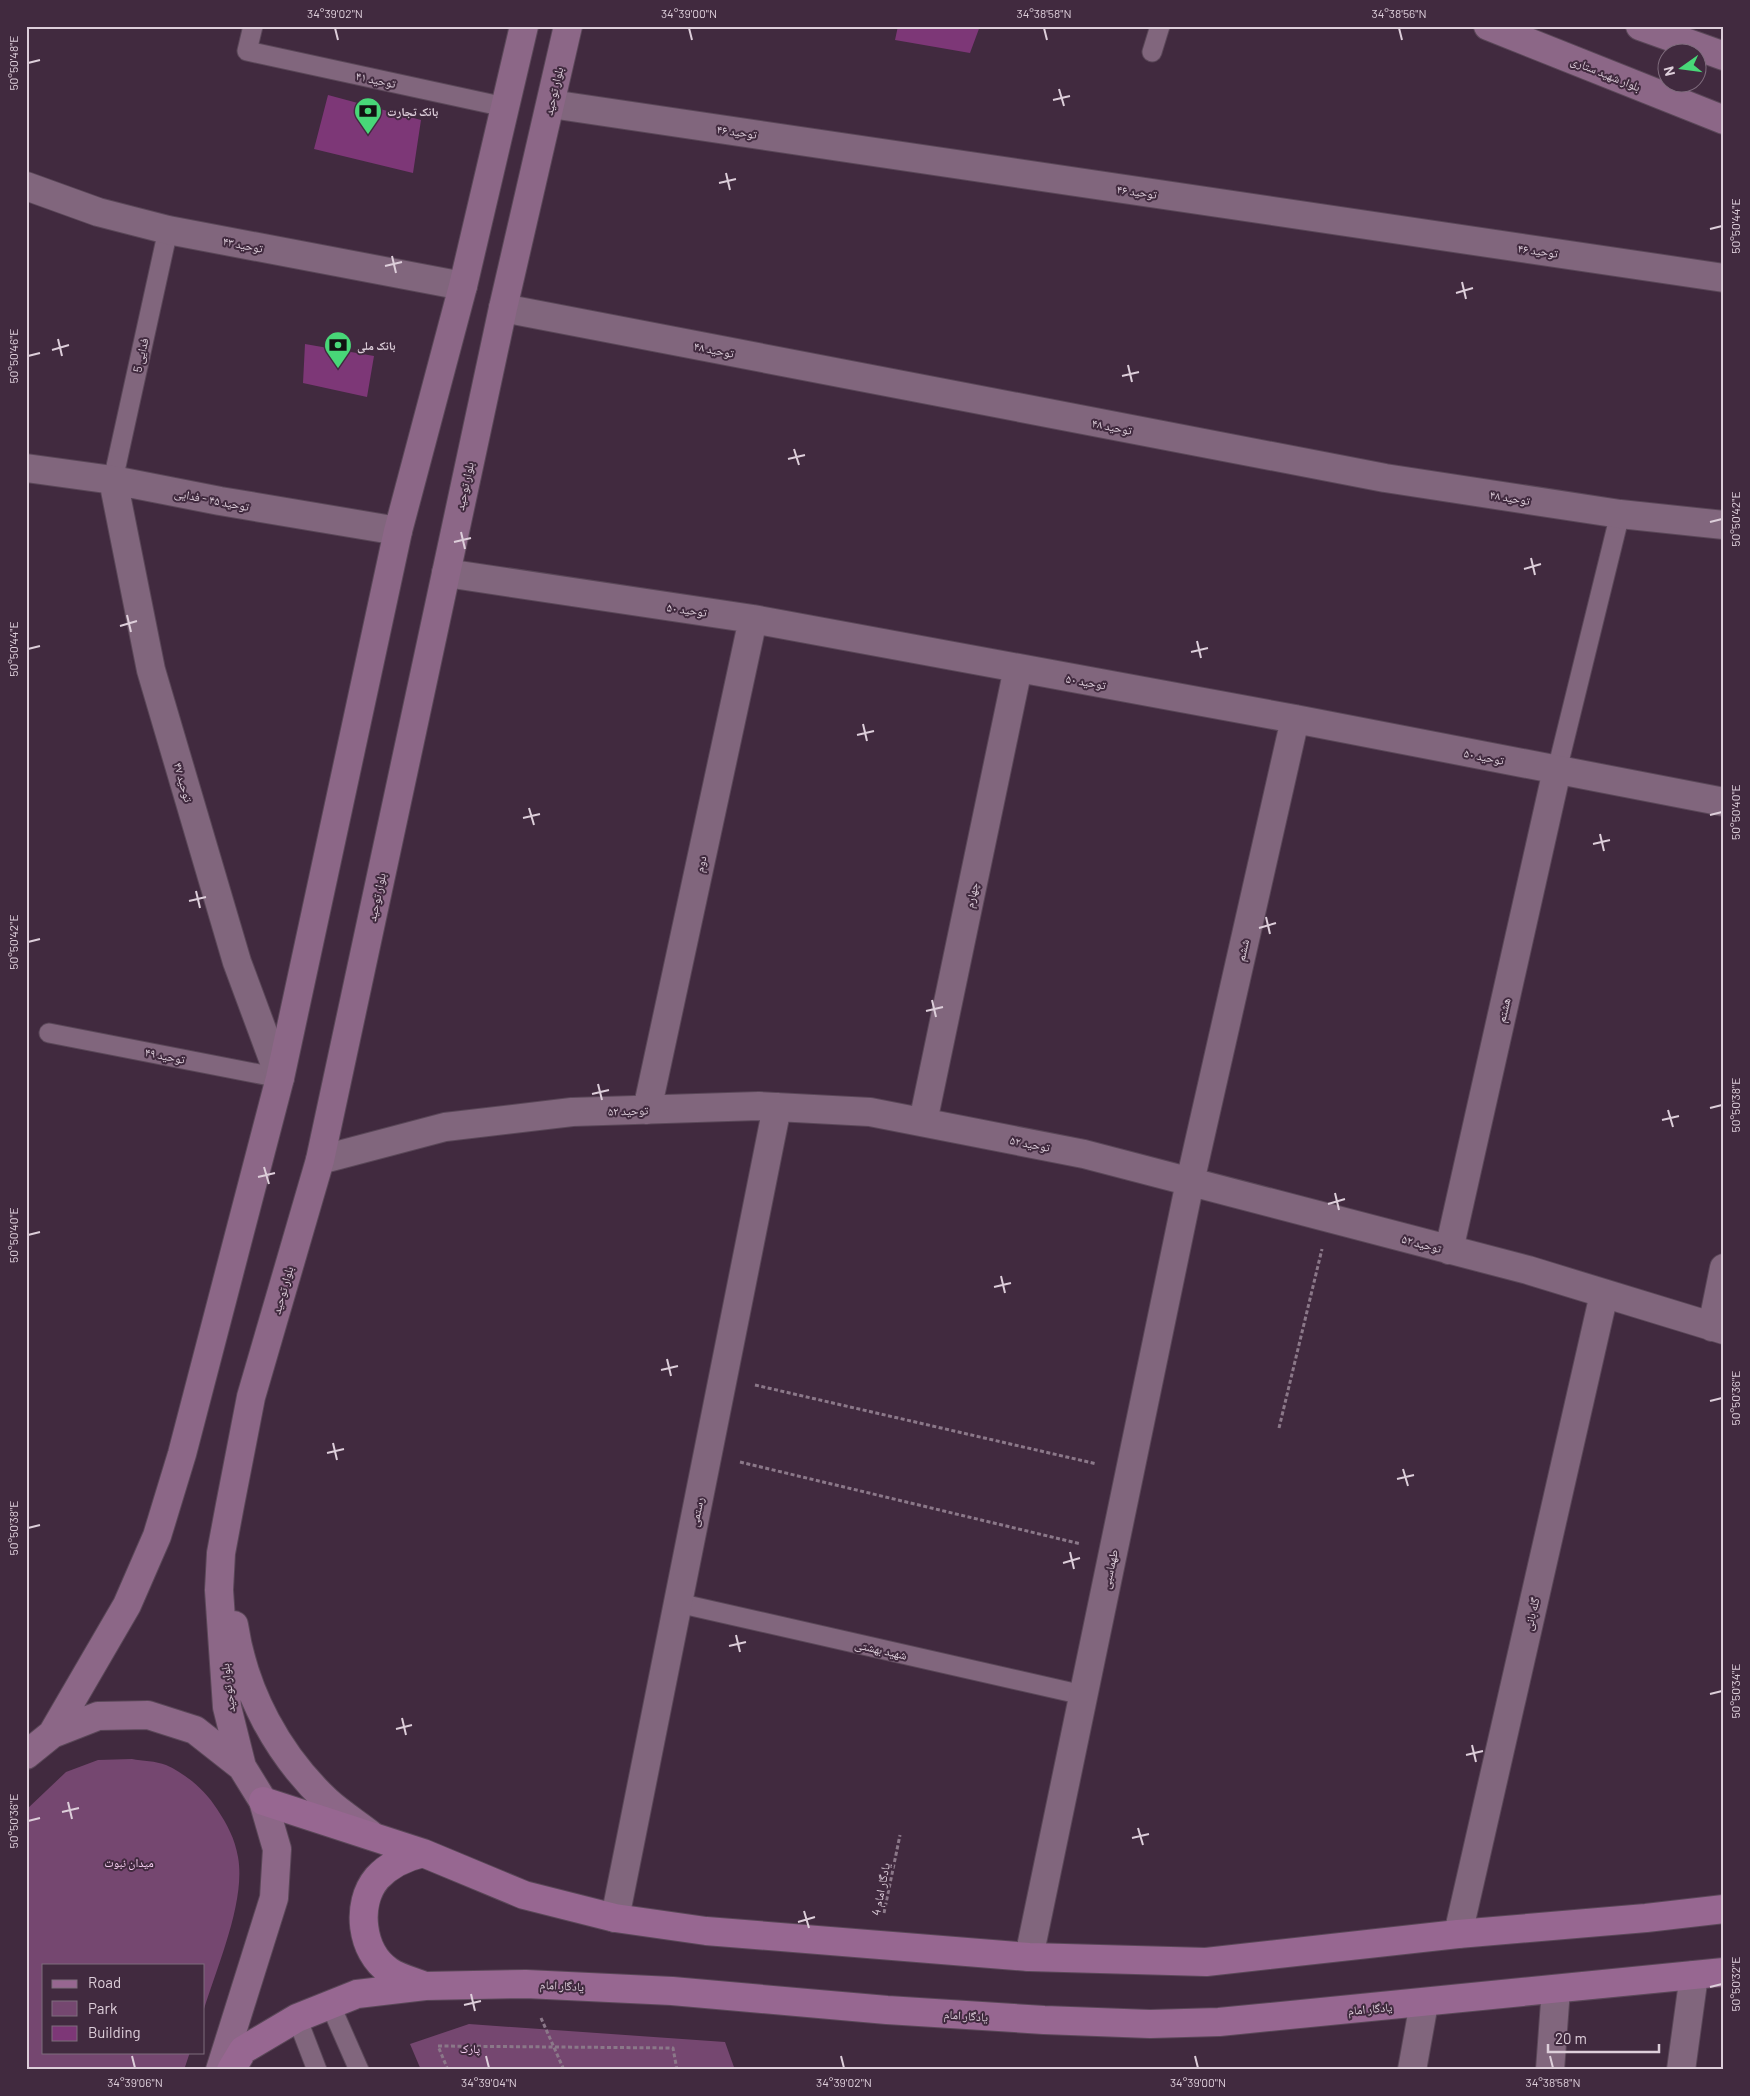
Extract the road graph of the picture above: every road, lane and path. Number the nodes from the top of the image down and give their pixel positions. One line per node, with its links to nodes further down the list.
1 (253, 26): 10 (lane, توحید ۴۱)
2 (524, 26): 10 (main road)
3 (568, 26): 9 (main road, بلوار توحید)
4 (1160, 26): 7 (lane)
5 (1488, 26): 11 (main road, بلوار شهید ستاری)
6 (1640, 26): 8 (main road)
7 (1152, 52)
8 (1724, 56)
9 (551, 104): 14 (street, توحید ۴۶); 16 (main road, بلوار توحید)
10 (505, 107): 15 (main road)
11 (1724, 120)
12 (26, 186): 13 (street, توحید ۴۳)
13 (168, 230): 15 (street, توحید ۴۳); 18 (lane, فدایی 5)
14 (1724, 278)
15 (463, 286): 21 (main road)
16 (503, 308): 19 (street, توحید ۴۸); 22 (main road, بلوار توحید)
17 (26, 468): 18 (street, توحید ۴۵ - فدایی)
18 (113, 480): 21 (street, توحید ۴۵ - فدایی); 29 (street, توحید ۴۷)
19 (1620, 514): 20 (street, توحید ۴۸); 26 (lane)
20 (1724, 525)
21 (398, 531): 29 (main road)
22 (446, 573): 23 (street, توحید ۵۰); 33 (main road, بلوار توحید)
23 (753, 619): 24 (street, توحید ۵۰); 31 (street, دوم)
24 (1018, 668): 25 (street, توحید ۵۰); 32 (street, چهارم)
25 (1295, 718): 26 (street, توحید ۵۰); 34 (street, ششم)
26 (1557, 770): 27 (street, توحید ۵۰); 36 (street, هشتم)
27 (1724, 802)
28 (49, 1033): 29 (lane, توحید ۴۹)
29 (280, 1078): 48 (main road)
30 (777, 1107): 31 (street, توحید ۵۲); 32 (street, توحید ۵۲); 40 (street, رستمی)
31 (647, 1110): 33 (street, توحید ۵۲)
32 (924, 1122): 34 (street, توحید ۵۲)
33 (320, 1160): 44 (main road, بلوار توحید)
34 (1190, 1182): 35 (street, توحید ۵۲); 43 (street, طهماسبی)
35 (1330, 1218): 36 (street, توحید ۵۲); 41 (path)
36 (1449, 1250): 38 (street, توحید ۵۲)
37 (1724, 1268): 39 (street)
38 (1604, 1294): 39 (street, توحید ۵۲); 57 (street, گله بانی)
39 (1718, 1329)
40 (723, 1377): 42 (street, رستمی); 43 (path)
41 (1279, 1428)
42 (708, 1454): 45 (path); 46 (street, رستمی)
43 (1129, 1472): 45 (street, طهماسبی)
44 (230, 1505): 50 (main road, بلوار توحید); 52 (main road)
45 (1113, 1552): 47 (street, طهماسبی)
46 (678, 1603): 47 (lane, شهید بهشتی); 56 (street, رستمی)
47 (1084, 1695): 59 (street, طهماسبی)
48 (52, 1734): 49 (main road); 50 (main road)
49 (26, 1755)
50 (242, 1767): 51 (main road)
51 (263, 1801): 52 (main road); 70 (main road)
52 (373, 1836): 54 (main road)
53 (900, 1836): 58 (path, یادگار امام 4)
54 (423, 1853): 56 (main road); 63 (main road)
55 (1724, 1909): 57 (main road)
56 (614, 1918): 58 (main road)
57 (1458, 1934): 59 (main road)
58 (878, 1946): 59 (main road)
59 (1029, 1957)
60 (1724, 1972): 61 (main road, یادگار امام)
61 (1694, 1975): 64 (main road, یادگار امام); 78 (street)
62 (526, 1984): 63 (main road, یادگار امام); 65 (main road, یادگار امام); 68 (path)
63 (425, 1986): 66 (main road, یادگار امام)
64 (1556, 1989): 65 (main road, یادگار امام); 77 (street)
65 (1424, 2003): 76 (street)
66 (330, 2004): 67 (main road, یادگار امام); 72 (lane)
67 (297, 2018): 69 (main road, یادگار امام); 71 (lane)
68 (554, 2046): 73 (path); 74 (path); 75 (path)
69 (241, 2063)
70 (220, 2070)
71 (317, 2070)
72 (359, 2070)
73 (448, 2070)
74 (564, 2070)
75 (677, 2070)
76 (1412, 2070)
77 (1550, 2070)
78 (1682, 2070)

